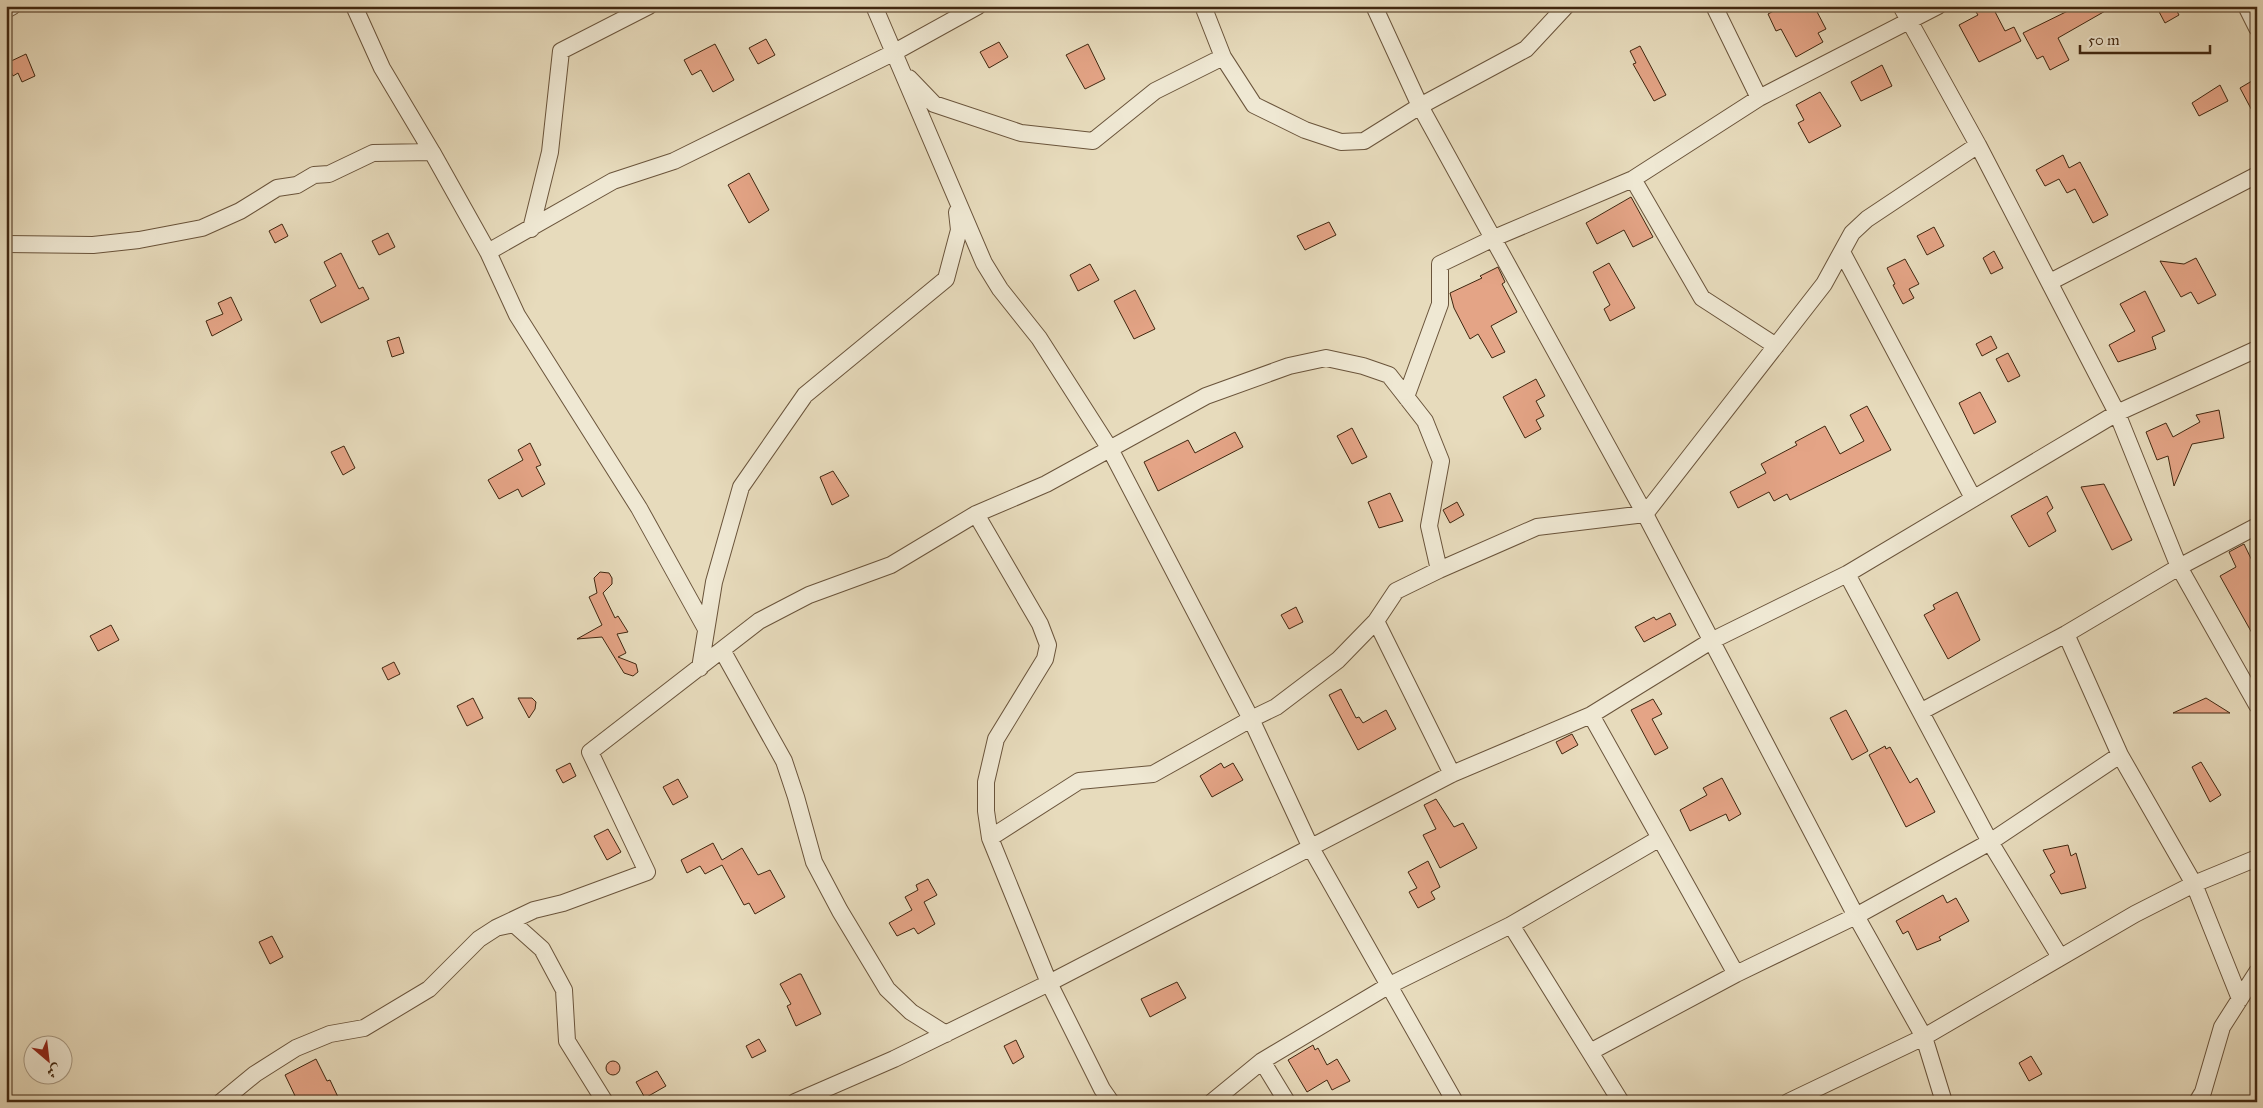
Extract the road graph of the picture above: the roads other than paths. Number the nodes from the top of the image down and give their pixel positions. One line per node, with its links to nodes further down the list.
1 (13, 6): 13 (street)
2 (354, 6): 23 (street)
3 (649, 6): 27 (street)
4 (874, 6): 17 (street)
5 (978, 6): 17 (street)
6 (1203, 6): 18 (street)
7 (1566, 6): 14 (street)
8 (1714, 6): 20 (street)
9 (1901, 6): 15 (street)
10 (1938, 6): 15 (street)
11 (2246, 6): 16 (street)
12 (1376, 7): 21 (street)
13 (6, 10)
14 (1550, 13): 21 (street)
15 (1910, 22): 20 (street); 22 (street)
16 (2257, 28)
17 (893, 53): 19 (street); 27 (street)
18 (1223, 57): 19 (street); 21 (street)
19 (901, 69): 26 (street)
20 (1759, 98): 25 (street)
21 (1420, 106): 28 (street)
22 (1978, 145): 31 (street); 32 (street)
23 (432, 152): 29 (street); 30 (street)
24 (2257, 174): 32 (street)
25 (1633, 179): 28 (street); 33 (street)
26 (955, 195): 37 (street); 46 (street)
27 (531, 230): 30 (street)
28 (1494, 238): 35 (street); 40 (street)
29 (6, 244)
30 (488, 252): 46 (street)
31 (1842, 252): 33 (street); 38 (street)
32 (2050, 282): 36 (street)
33 (1776, 346): 40 (street)
34 (2257, 349): 36 (street)
35 (1406, 396): 37 (street); 43 (street)
36 (2117, 413): 38 (street); 42 (street)
37 (1110, 449): 39 (street); 54 (street)
38 (1973, 498): 44 (street)
39 (976, 514): 49 (street); 57 (street)
40 (1646, 514): 43 (street); 48 (street)
41 (2257, 526): 42 (street)
42 (2179, 566): 47 (street); 51 (street)
43 (1439, 570): 45 (street)
44 (1847, 574): 48 (street); 52 (street)
45 (1376, 621): 54 (street); 56 (street)
46 (706, 630): 50 (street)
47 (2066, 634): 52 (street); 55 (street)
48 (1711, 640): 53 (street); 63 (street)
49 (722, 650): 50 (street); 72 (street)
50 (700, 668): 65 (street)
51 (2256, 702)
52 (1922, 711): 59 (street)
53 (1591, 716): 56 (street); 58 (street)
54 (1251, 718): 57 (street); 60 (street)
55 (2120, 755): 59 (street); 62 (street)
56 (1452, 774): 60 (street)
57 (990, 838): 69 (street)
58 (1660, 838): 64 (street); 68 (street)
59 (1990, 842): 63 (street); 66 (street)
60 (1311, 848): 69 (street); 70 (street)
61 (2257, 858): 62 (street)
62 (2194, 884): 66 (street); 71 (street)
63 (1856, 916): 68 (street); 73 (street)
64 (1511, 925): 70 (street); 74 (street)
65 (496, 928): 77 (street); 78 (street)
66 (2060, 958): 73 (street)
67 (2257, 972): 71 (street)
68 (1736, 974): 74 (street)
69 (1049, 983): 72 (street); 80 (street)
70 (1388, 986): 75 (street); 83 (street)
71 (2240, 998): 76 (street)
72 (946, 1034): 79 (street)
73 (1924, 1037): 85 (street); 86 (street)
74 (1590, 1052): 84 (street)
75 (1262, 1060): 81 (street); 82 (street)
76 (2203, 1098)
77 (221, 1102)
78 (605, 1102)
79 (795, 1102)
80 (1111, 1102)
81 (1212, 1102)
82 (1287, 1102)
83 (1455, 1102)
84 (1621, 1102)
85 (1788, 1102)
86 (1944, 1102)

